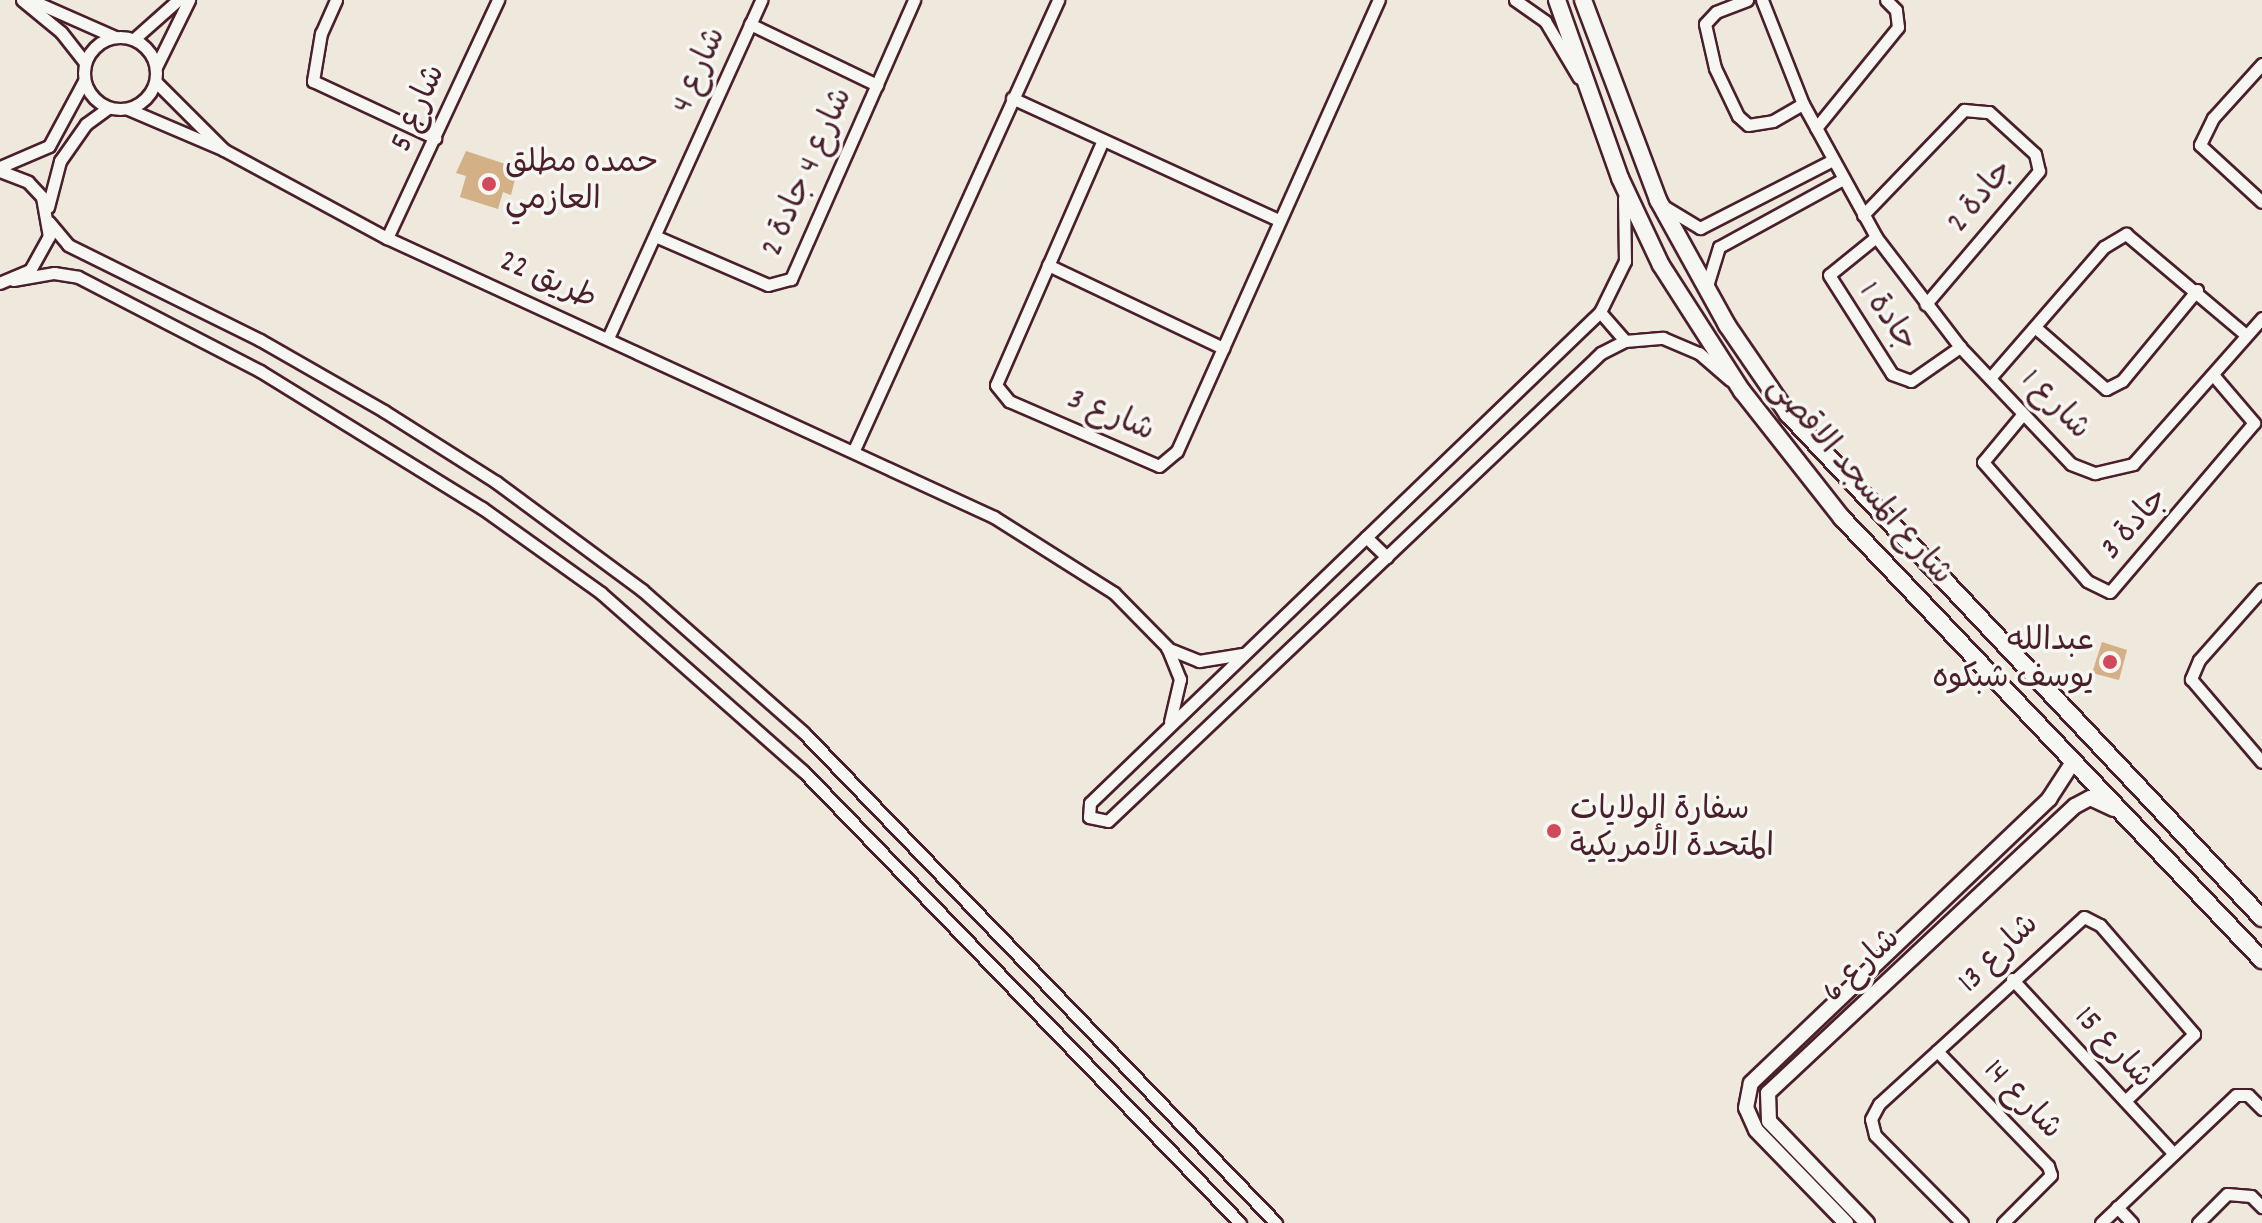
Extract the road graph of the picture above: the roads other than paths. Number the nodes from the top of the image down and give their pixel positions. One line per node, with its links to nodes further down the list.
1 (22, 0): 20 (street)
2 (31, 0): 18 (street)
3 (178, 0): 19 (street)
4 (189, 0): 22 (street)
5 (336, 0): 33 (street)
6 (498, 0): 33 (street, شارع 5)
7 (761, 0): 17 (street, شارع 4)
8 (914, 0): 25 (street, شارع 4 جادة 2)
9 (1058, 0): 27 (street)
10 (1379, 0): 45 (street, شارع 3)
11 (1515, 0): 26 (street)
12 (1557, 0): 26 (main road, شارع المسجد الاقصى)
13 (1583, 0): 41 (main road, شارع المسجد الاقصى)
14 (1747, 0): 28 (street)
15 (1762, 0): 28 (street, شارع 1)
16 (1886, 0): 31 (street)
17 (750, 24): 25 (street, شارع 4 جادة 2); 46 (street, شارع 4)
18 (115, 37): 19 (street); 20 (street)
19 (134, 39): 22 (street)
20 (85, 63): 23 (street)
21 (2262, 64): 42 (street)
22 (156, 67): 24 (street)
23 (84, 81): 29 (street); 32 (street)
24 (156, 82): 30 (street); 36 (street, طريق 22)
25 (877, 85): 46 (street, شارع 4 جادة 2)
26 (1587, 92): 39 (main road, شارع المسجد الاقصى)
27 (1012, 98): 35 (street); 67 (street)
28 (1803, 104): 31 (street, شارع 1)
29 (108, 108): 30 (street); 34 (street)
30 (127, 109): 36 (street, طريق 22)
31 (1816, 128): 37 (street, شارع 1)
32 (60, 130): 34 (street); 38 (street)
33 (435, 138): 48 (street, شارع 5)
34 (74, 140): 44 (street)
35 (1103, 140): 45 (street); 49 (street, شارع 3)
36 (224, 150): 48 (street, طريق 22)
37 (1833, 160): 40 (street, شارع 1); 41 (street)
38 (0, 169): 44 (street)
39 (1620, 178): 55 (street); 65 (main road, شارع المسجد الاقصى)
40 (1843, 179): 43 (street, شارع 1); 52 (street)
41 (1658, 200): 52 (main road, شارع المسجد الاقصى)
42 (2262, 202)
43 (1863, 215): 47 (street, شارع 1); 54 (street, جادة 2)
44 (48, 216): 50 (street); 94 (street)
45 (1278, 220): 62 (street, شارع 3)
46 (655, 236): 59 (street, شارع 4)
47 (1876, 237): 54 (street, شارع 1); 61 (street, جادة 1)
48 (387, 238): 59 (street, طريق 22)
49 (1048, 265): 62 (street); 62 (street, شارع 3)
50 (13, 280): 51 (street); 93 (street)
51 (0, 283)
52 (1706, 289): 69 (main road, شارع المسجد الاقصى)
53 (2197, 290): 57 (street); 57 (street); 58 (street)
54 (1926, 304): 61 (street, شارع 1)
55 (1600, 312): 60 (street); 70 (street)
56 (2262, 318): 58 (street, شارع 1)
57 (2036, 328): 64 (street)
58 (2246, 335): 63 (street, شارع 1)
59 (608, 338): 67 (street, طريق 22)
60 (1625, 341): 65 (street); 71 (street)
61 (1960, 347): 64 (street, شارع 1)
62 (1223, 348)
63 (2214, 376): 66 (street, شارع 1); 66 (street, جادة 3)
64 (1990, 378): 66 (street, شارع 1)
65 (1742, 391): 68 (main road, شارع المسجد الاقصى)
66 (2022, 415)
67 (854, 450): 73 (street, طريق 22)
68 (1824, 496): 69 (main road); 75 (main road, شارع المسجد الاقصى)
69 (1888, 526): 76 (main road, شارع المسجد الاقصى)
70 (1366, 537): 71 (street); 74 (street)
71 (1387, 557): 77 (street)
72 (2262, 589): 79 (street)
73 (1167, 647): 74 (street, طريق 22); 77 (street, طريق 22)
74 (1252, 647): 77 (street)
75 (1996, 680): 76 (main road); 78 (main road, شارع المسجد الاقصى)
76 (2077, 724): 83 (main road, شارع المسجد الاقصى)
77 (1164, 732)
78 (2073, 762): 80 (street, شارع 6); 81 (main road, شارع المسجد الاقصى)
79 (2262, 762)
80 (2034, 814): 82 (street); 90 (street, شارع 6)
81 (2128, 818): 82 (street, شارع 6); 84 (main road, شارع المسجد الاقصى)
82 (2050, 829): 90 (street, شارع 6)
83 (2262, 918)
84 (2262, 960)
85 (2012, 979): 86 (street, شارع 13); 87 (street, شارع 15); 87 (street, شارع 13)
86 (1937, 1051): 97 (street, شارع 13); 98 (street, شارع 14)
87 (2125, 1101): 89 (street, شارع 15)
88 (2262, 1109): 89 (street)
89 (2174, 1154): 91 (street)
90 (1797, 1161): 95 (street, شارع 6); 96 (street, شارع 6)
91 (2117, 1207): 99 (street); 100 (street)
92 (2262, 1207): 101 (street)
93 (1240, 1223)
94 (1276, 1223)
95 (1846, 1223)
96 (1867, 1223)
97 (1962, 1223)
98 (2003, 1223)
99 (2101, 1223)
100 (2132, 1223)
101 (2198, 1223)

